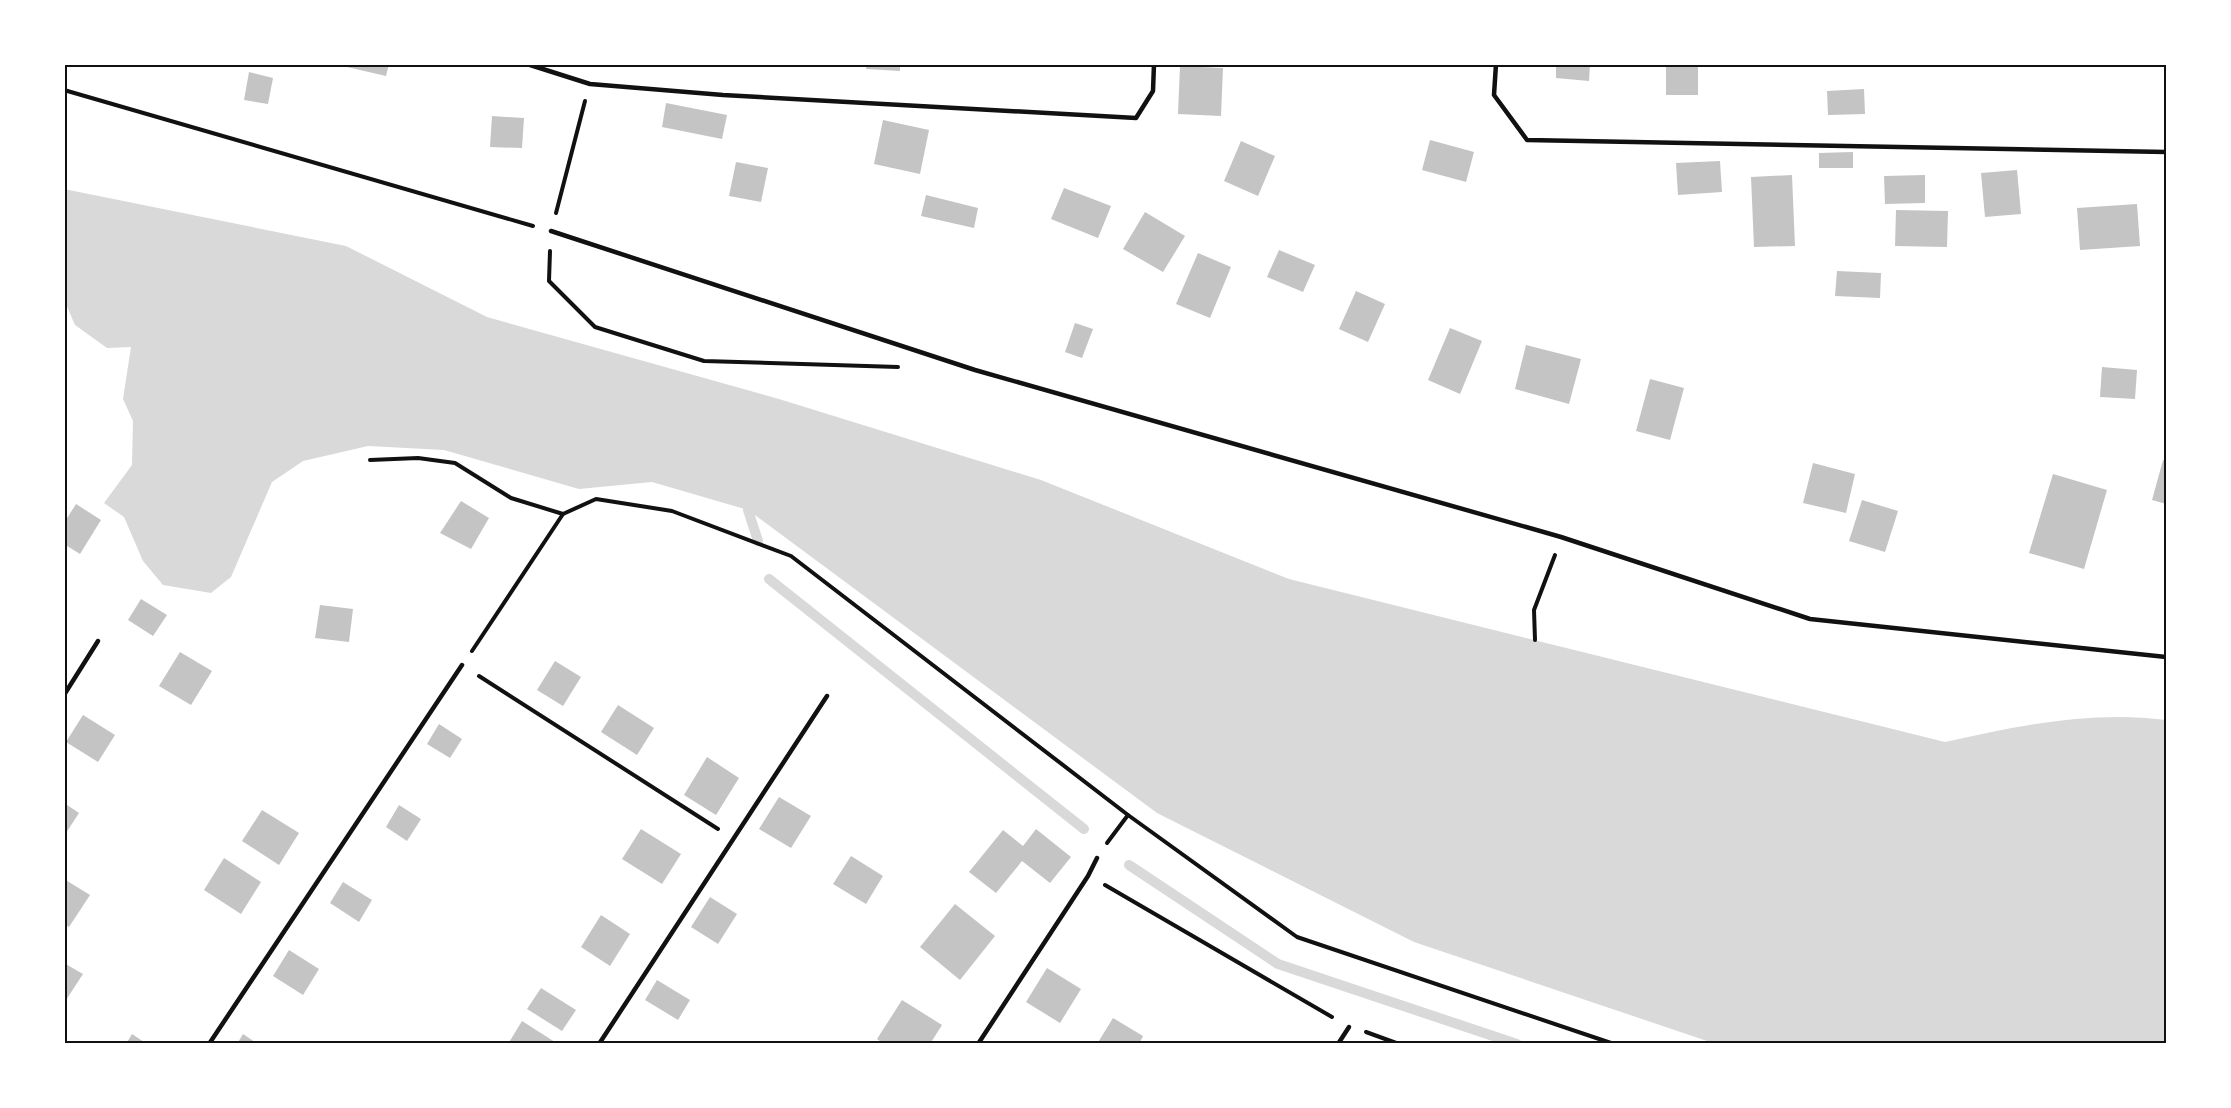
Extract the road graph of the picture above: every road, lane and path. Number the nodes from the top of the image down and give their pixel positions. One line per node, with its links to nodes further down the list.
1 (527, 64): 4 (lane)
2 (1154, 64): 4 (lane)
3 (1496, 64): 6 (lane)
4 (590, 84): 7 (path)
5 (64, 90): 7 (path)
6 (2166, 152)
7 (551, 231): 8 (path); 11 (lane)
8 (904, 368)
9 (370, 460): 10 (path)
10 (563, 514): 15 (path); 18 (path)
11 (1561, 537): 12 (path); 14 (lane)
12 (1535, 640)
13 (98, 641): 16 (lane)
14 (2166, 657)
15 (462, 665): 19 (path); 23 (lane)
16 (64, 695)
17 (827, 696): 19 (lane)
18 (1128, 815): 20 (path); 28 (path)
19 (733, 839): 24 (lane)
20 (1097, 858): 21 (lane)
21 (1088, 876): 22 (path); 25 (lane)
22 (1349, 1027): 26 (lane); 27 (path)
23 (209, 1044)
24 (599, 1044)
25 (978, 1044)
26 (1338, 1044)
27 (1399, 1044)
28 (1614, 1044)

